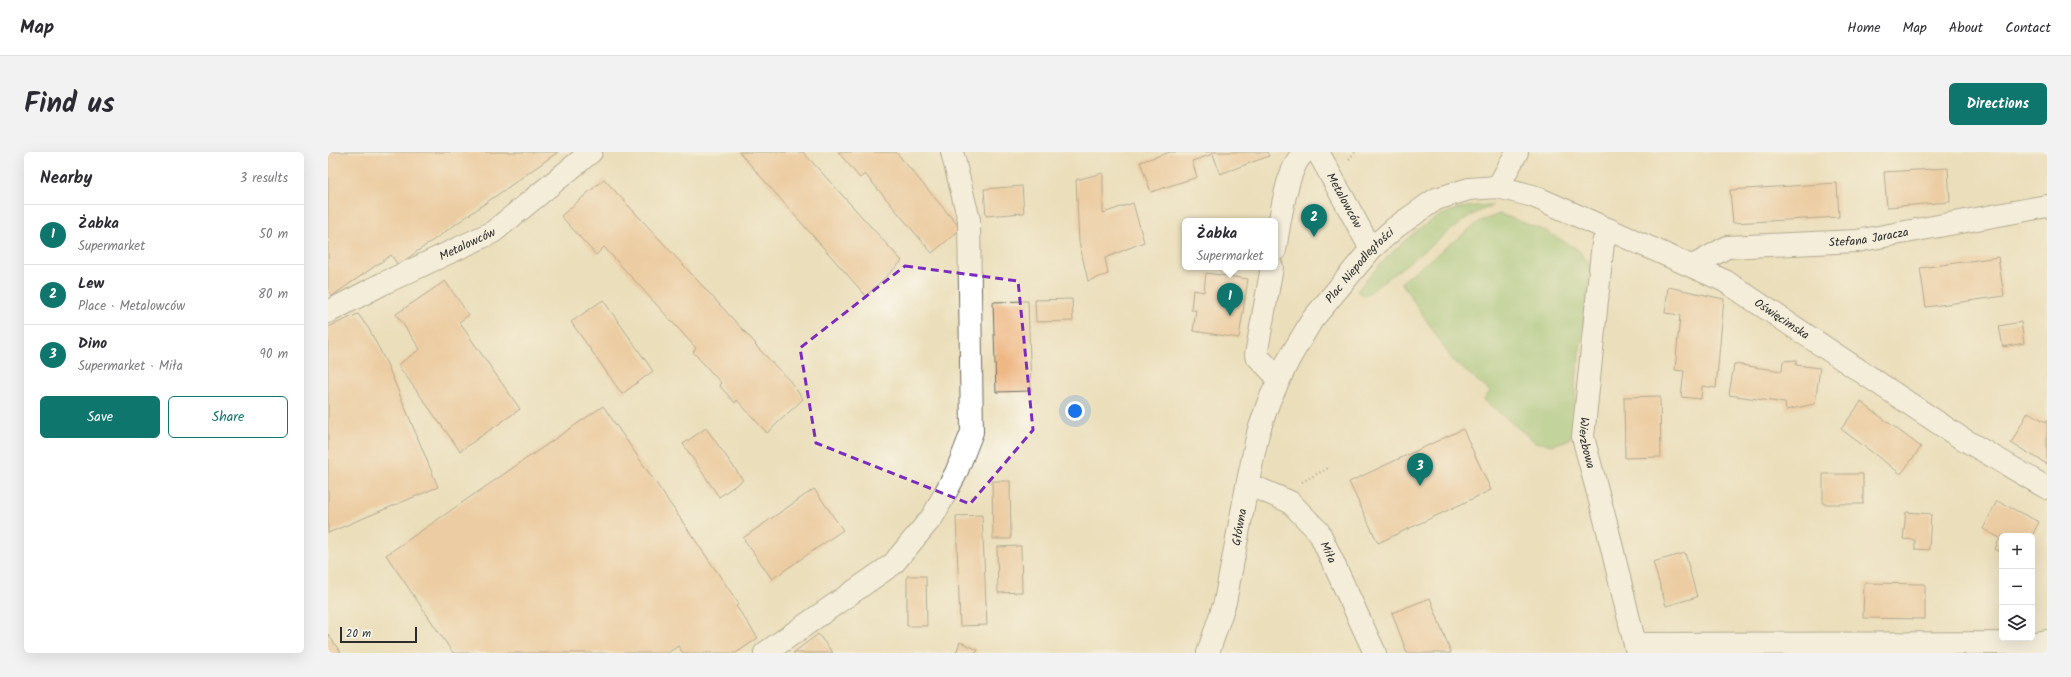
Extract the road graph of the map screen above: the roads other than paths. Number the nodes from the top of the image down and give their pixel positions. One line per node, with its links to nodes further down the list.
1 (591, 152): 13 (street, Metalowców)
2 (952, 152): 20 (street)
3 (1305, 152): 9 (street)
4 (1318, 152): 10 (street, Metalowców)
5 (1517, 152): 6 (street)
6 (1498, 187): 8 (street, Oświęcimska); 10 (street, Plac Niepodległości)
7 (2047, 206): 11 (street, Stefana Jaracza)
8 (1610, 230): 11 (street, Oświęcimska); 19 (street, Wierzbowa)
9 (1278, 234)
10 (1371, 249): 14 (street, Plac Niepodległości)
11 (1693, 266): 17 (street, Oświęcimska)
12 (1271, 270): 14 (street)
13 (328, 312)
14 (1279, 379): 15 (street, Plac Niepodległości)
15 (1268, 401): 16 (street, Główna)
16 (1246, 486): 21 (street, Główna); 22 (street, Miła)
17 (2047, 488)
18 (2047, 641): 19 (street)
19 (1636, 648)
20 (765, 653)
21 (1208, 653)
22 (1375, 653)

